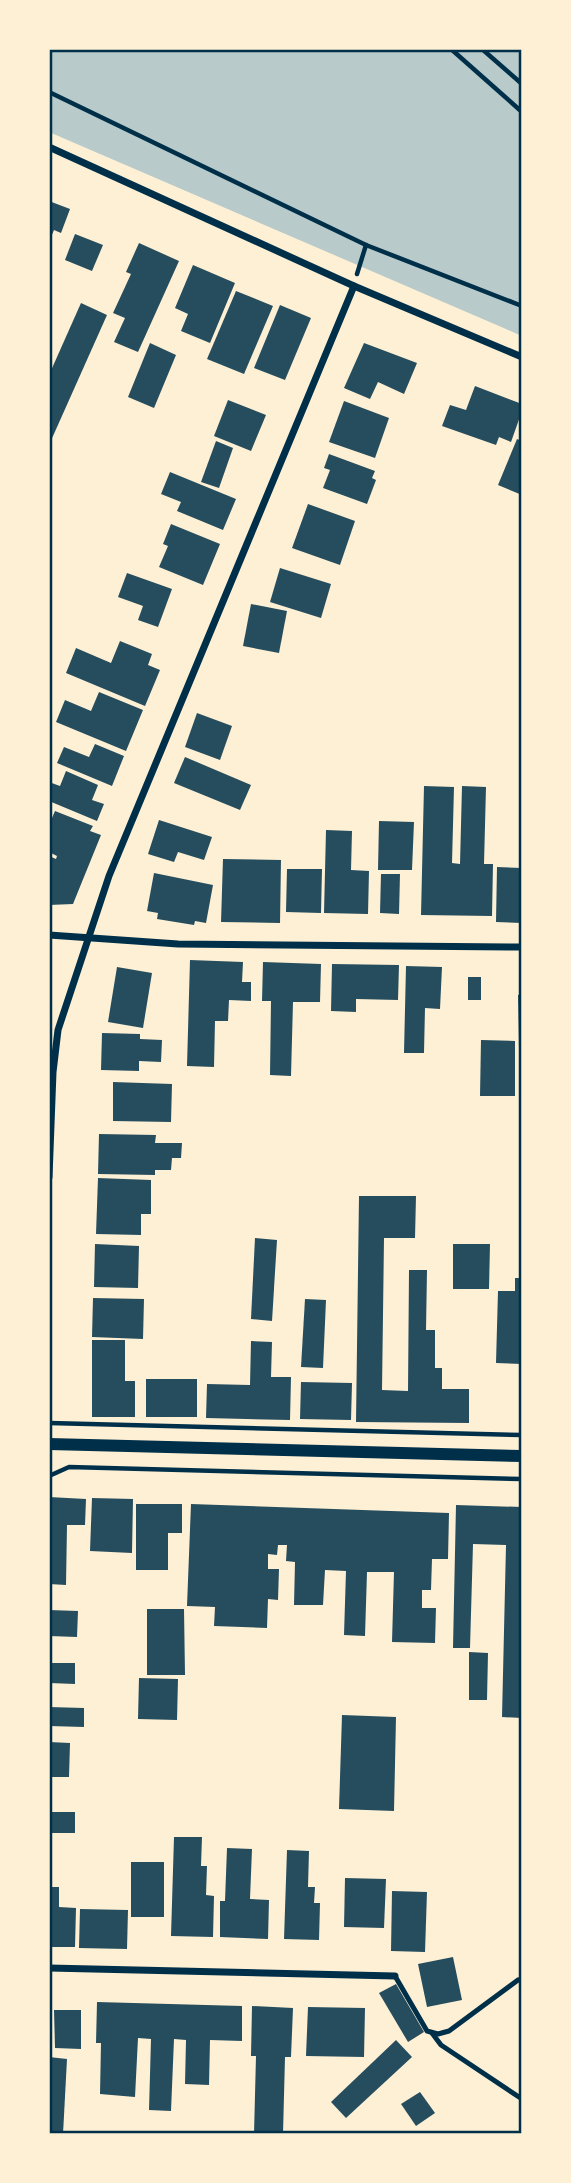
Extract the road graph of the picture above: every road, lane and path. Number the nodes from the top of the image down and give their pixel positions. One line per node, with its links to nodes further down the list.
1 (451, 49): 5 (path)
2 (482, 49): 3 (path)
3 (522, 84)
4 (49, 92): 7 (path)
5 (522, 112)
6 (49, 147): 8 (street)
7 (366, 245): 8 (path); 9 (path)
8 (354, 286): 10 (street); 12 (street)
9 (522, 306)
10 (522, 357)
11 (49, 934): 12 (street)
12 (89, 936): 13 (street); 14 (street)
13 (522, 947)
14 (49, 1177)
15 (49, 1423): 16 (path)
16 (522, 1435)
17 (49, 1444): 18 (street)
18 (522, 1456)
19 (49, 1476): 20 (path)
20 (522, 1479)
21 (49, 1968): 22 (street)
22 (395, 1976): 24 (lane)
23 (518, 1980): 24 (lane)
24 (432, 2033): 25 (lane)
25 (522, 2099)

